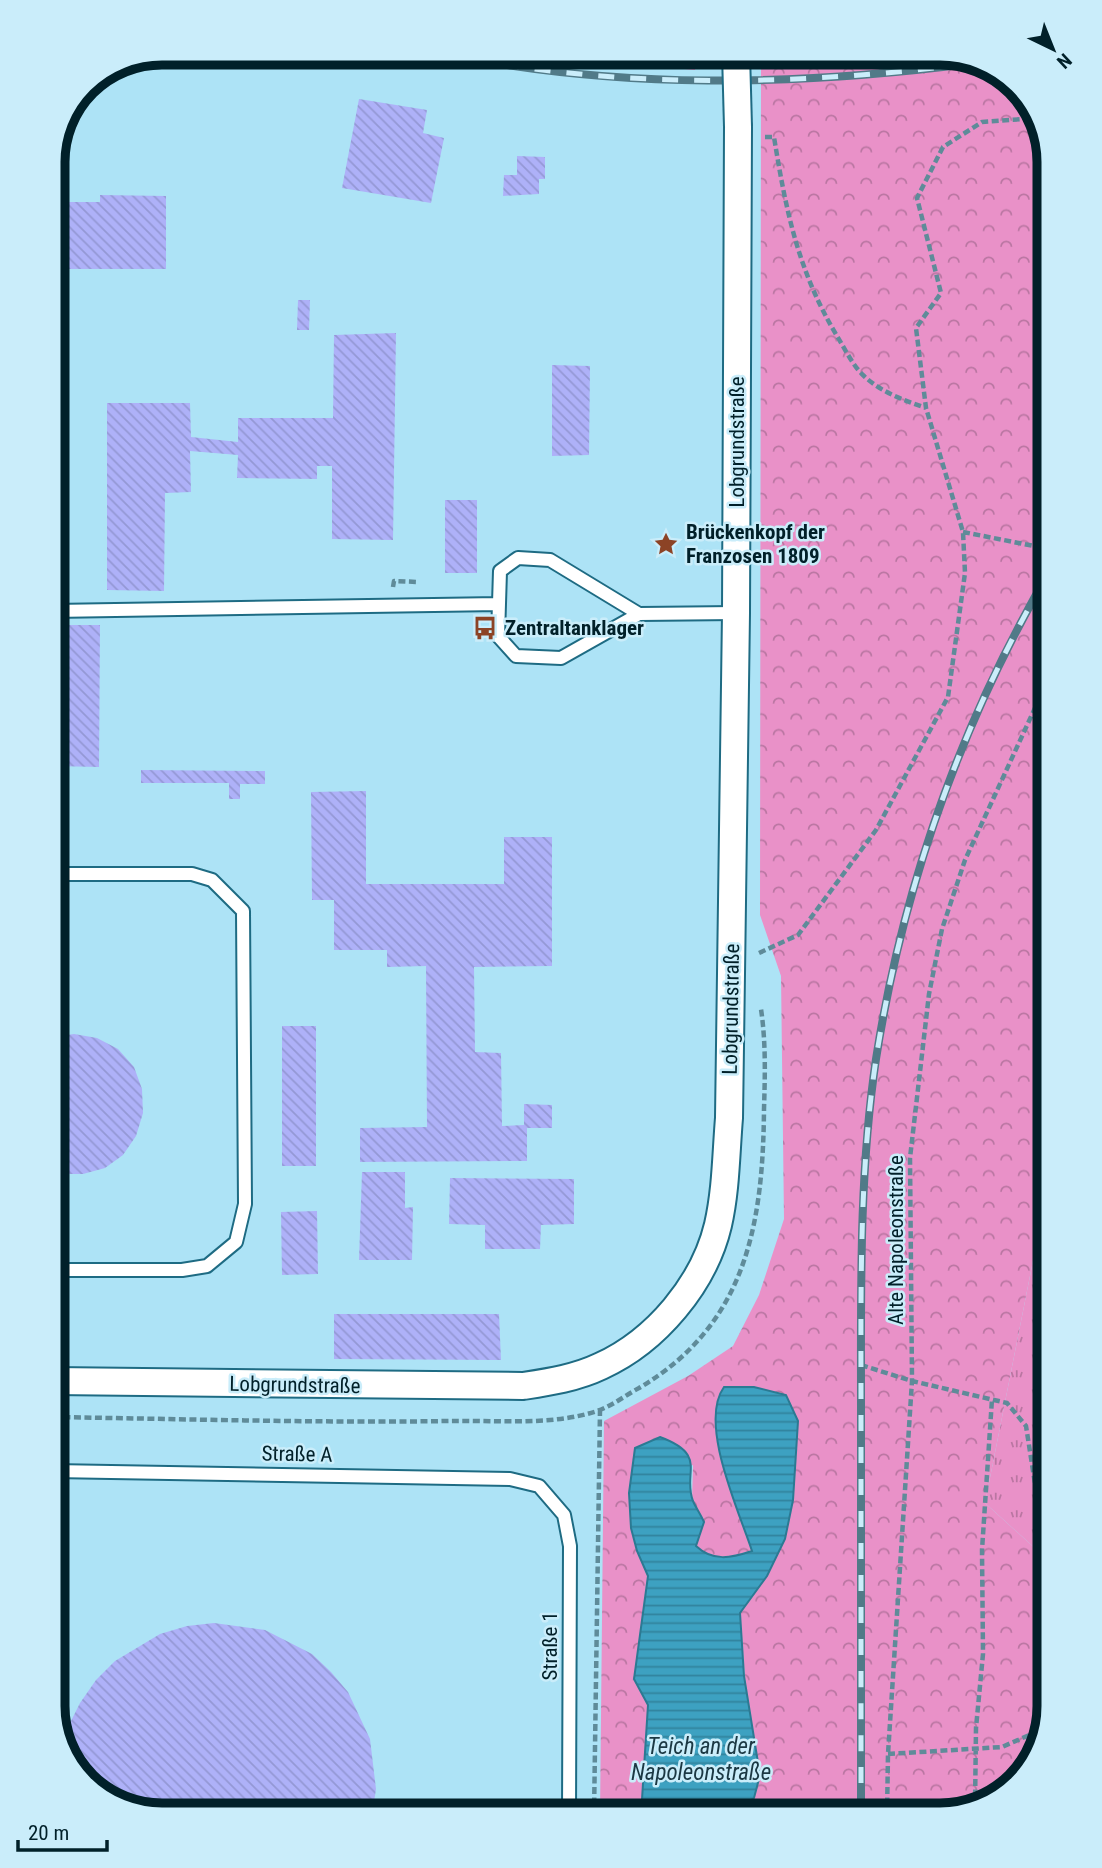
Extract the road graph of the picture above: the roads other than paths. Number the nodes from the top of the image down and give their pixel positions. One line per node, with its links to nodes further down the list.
1 (736, 65): 4 (street, Lobgrundstraße, bridge)
2 (499, 604): 3 (lane); 5 (lane); 5 (lane)
3 (65, 611)
4 (736, 613): 5 (lane); 8 (street, Lobgrundstraße)
5 (639, 614)
6 (65, 874): 7 (lane)
7 (65, 1270)
8 (65, 1381)
9 (65, 1471): 10 (lane, Straße A)
10 (539, 1486): 11 (lane, Straße 1)
11 (569, 1803)

